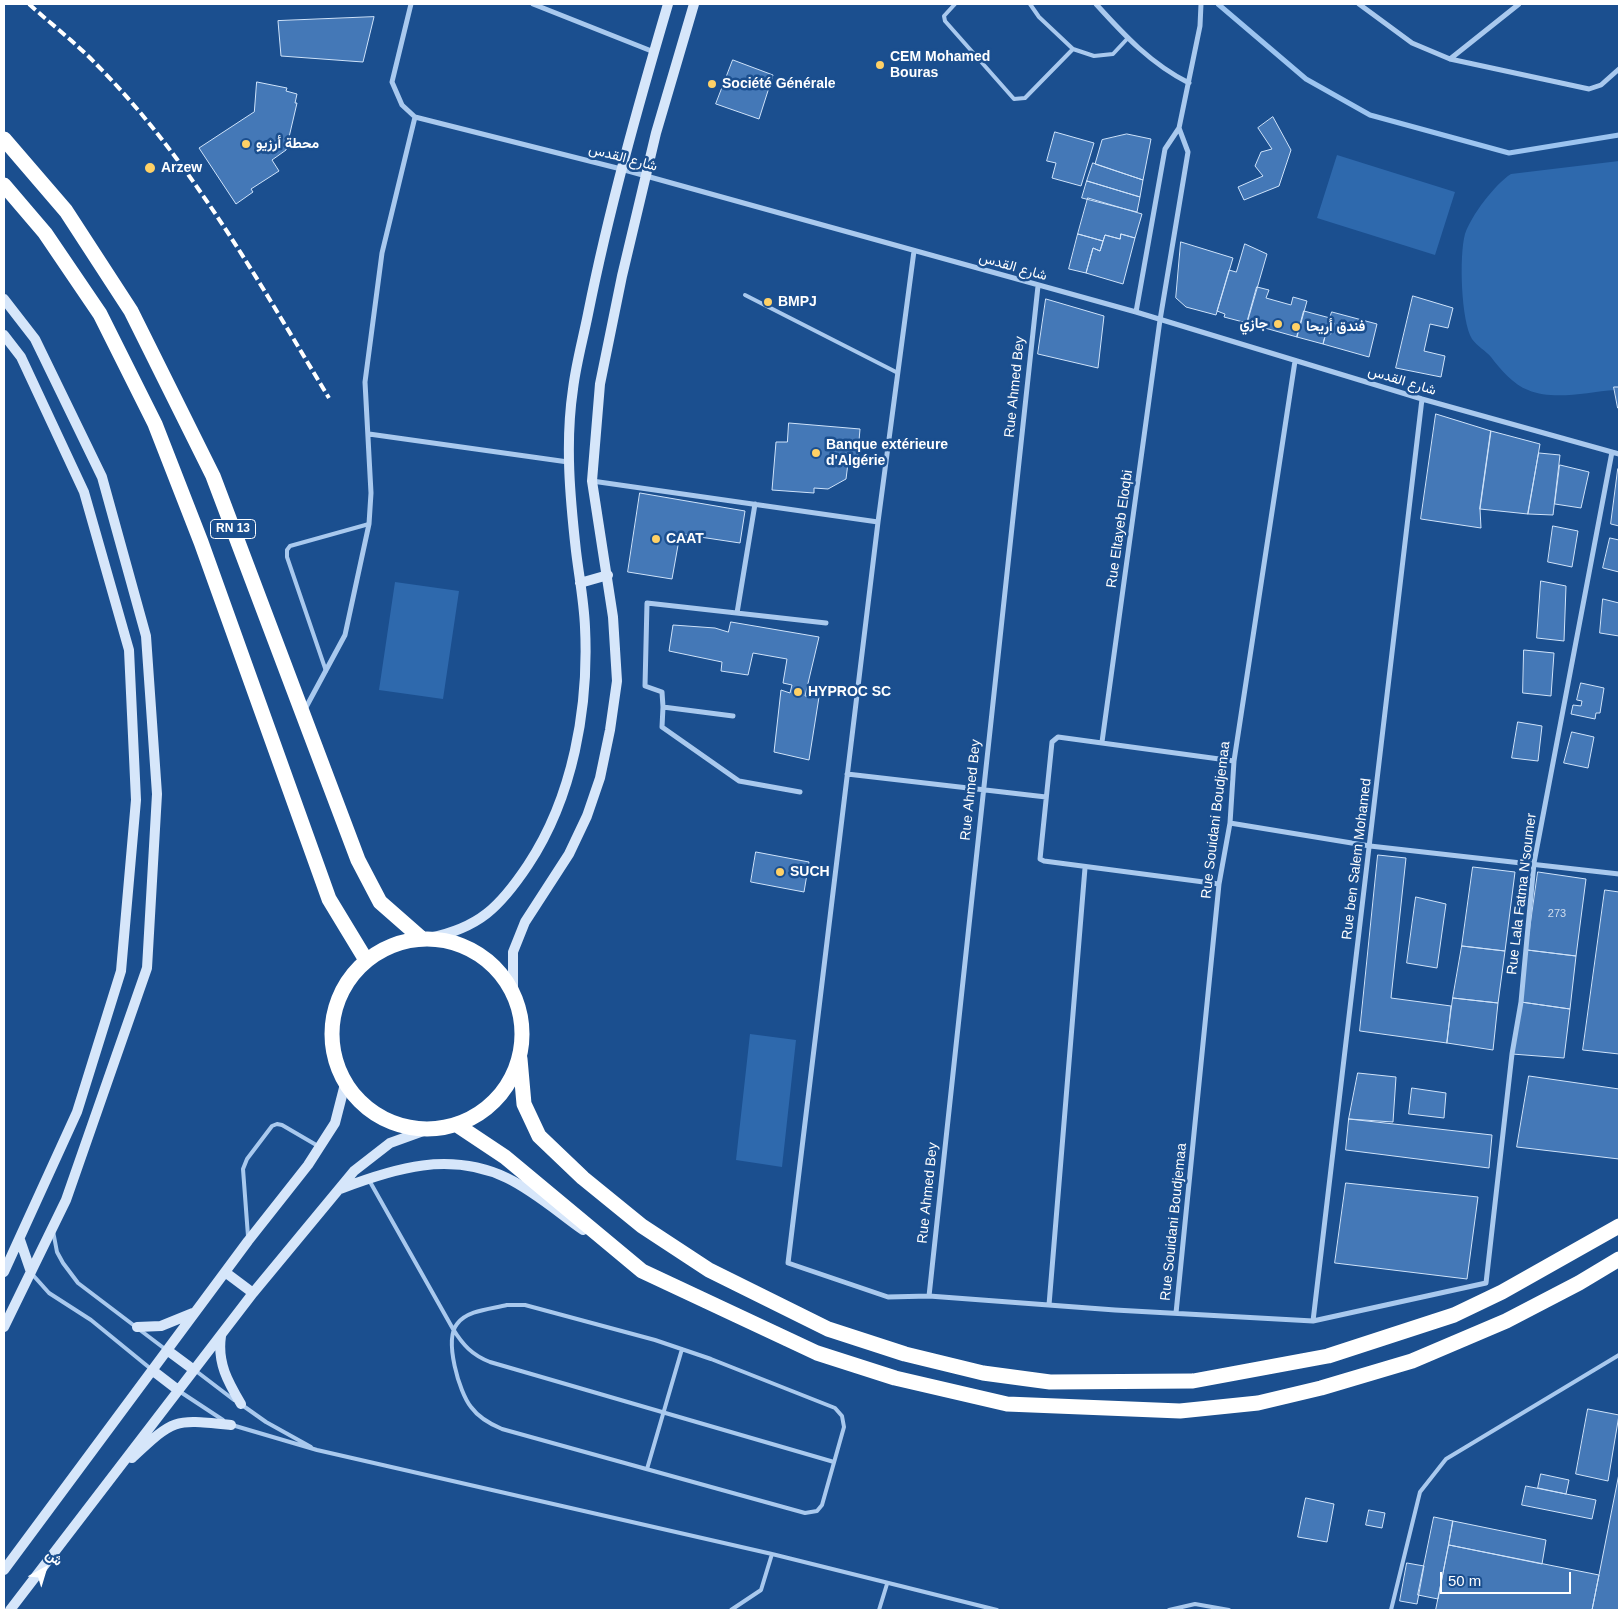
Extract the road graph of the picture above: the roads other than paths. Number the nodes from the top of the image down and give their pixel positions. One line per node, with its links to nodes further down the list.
1 (411, 4): 17 (street)
2 (533, 4): 13 (street)
3 (668, 4): 13 (main road)
4 (694, 4): 21 (main road)
5 (955, 4): 12 (lane)
6 (1030, 4): 12 (lane)
7 (1096, 4): 11 (street)
8 (1201, 4): 16 (street)
9 (1359, 4): 14 (street)
10 (1519, 4): 14 (street)
11 (1128, 39): 12 (lane); 16 (street)
12 (1073, 49)
13 (654, 52): 20 (main road)
14 (1450, 59): 15 (street)
15 (1619, 69)
16 (1189, 83): 18 (street)
17 (415, 117): 20 (street, شارع القدس); 33 (street)
18 (1179, 128): 27 (street); 28 (street, Rue Eltayeb Eloqbi)
19 (4, 139): 47 (highway, RN 13)
20 (621, 169): 21 (street, شارع القدس); 36 (main road)
21 (646, 176): 23 (street, شارع القدس); 37 (main road)
22 (4, 185): 62 (highway, RN 13)
23 (914, 251): 24 (street, شارع القدس); 31 (street)
24 (1038, 286): 27 (street, شارع القدس); 52 (street, Rue Ahmed Bey)
25 (745, 295): 31 (lane)
26 (4, 299): 72 (main road)
27 (1136, 312): 28 (street, شارع القدس)
28 (1160, 320): 30 (street, شارع القدس); 49 (street, Rue Eltayeb Eloqbi)
29 (4, 335): 73 (main road)
30 (1295, 361): 32 (street, شارع القدس); 50 (street, Rue Souidani Boudjemaa)
31 (898, 373): 39 (street)
32 (1422, 399): 34 (street, شارع القدس); 56 (street, Rue ben Salem Mohamed)
33 (368, 434): 36 (street); 40 (street)
34 (1612, 452): 35 (street, شارع القدس); 57 (street, Rue Lala Fatma N'soumer)
35 (1619, 454)
36 (568, 462): 42 (main road)
37 (592, 481): 38 (street); 41 (main road)
38 (755, 504): 39 (street); 43 (street)
39 (878, 522): 51 (street)
40 (369, 524): 45 (street); 45 (lane)
41 (608, 575): 42 (main road); 63 (main road)
42 (580, 584): 61 (main road)
43 (737, 613): 44 (street); 46 (street)
44 (826, 623)
45 (326, 671): 47 (street)
46 (663, 707): 48 (street); 53 (street)
47 (303, 713): 61 (highway, RN 13)
48 (733, 716)
49 (1102, 742): 50 (street); 54 (street)
50 (1234, 761): 55 (street, Rue Souidani Boudjemaa)
51 (847, 774): 52 (street); 81 (street)
52 (982, 790): 54 (street); 81 (street, Rue Ahmed Bey)
53 (800, 792)
54 (1046, 798): 58 (street)
55 (1230, 824): 56 (street); 60 (street, Rue Souidani Boudjemaa)
56 (1370, 846): 57 (street); 85 (street, Rue ben Salem Mohamed)
57 (1534, 863): 59 (street); 85 (street, Rue Lala Fatma N'soumer)
58 (1085, 868): 60 (street); 82 (street)
59 (1619, 874)
60 (1219, 884): 84 (street, Rue Souidani Boudjemaa)
61 (425, 938): 62 (highway); 63 (highway)
62 (366, 960): 65 (highway)
63 (513, 992): 64 (highway)
64 (520, 1059): 66 (highway); 71 (highway)
65 (345, 1084): 67 (highway); 68 (main road)
66 (457, 1125): 67 (highway); 76 (highway)
67 (426, 1130): 70 (main road)
68 (320, 1148): 74 (main road); 74 (lane)
69 (368, 1178): 70 (main road); 76 (main road); 88 (lane)
70 (339, 1189): 80 (main road)
71 (1619, 1226)
72 (53, 1227): 78 (main road); 87 (lane)
73 (20, 1240): 77 (main road); 78 (main road)
74 (248, 1241): 79 (main road)
75 (1619, 1259): 76 (highway)
76 (642, 1271)
77 (4, 1272)
78 (31, 1272): 86 (main road); 93 (lane)
79 (225, 1272): 80 (main road); 83 (main road)
80 (253, 1293): 89 (main road)
81 (928, 1296): 82 (street)
82 (1049, 1305): 84 (street)
83 (196, 1312): 87 (main road); 91 (main road)
84 (1176, 1313): 85 (street)
85 (1313, 1321)
86 (4, 1327)
87 (137, 1327): 91 (lane)
88 (453, 1330): 90 (lane); 97 (lane); 101 (lane)
89 (221, 1335): 94 (main road); 96 (main road)
90 (682, 1349): 97 (lane); 100 (lane)
91 (167, 1350): 93 (main road); 94 (main road)
92 (1619, 1355): 112 (lane)
93 (152, 1370): 95 (main road); 104 (main road)
94 (194, 1370): 95 (main road); 96 (lane)
95 (178, 1390): 98 (lane); 102 (main road)
96 (241, 1404): 99 (lane)
97 (663, 1412): 100 (lane); 101 (lane)
98 (232, 1425): 99 (lane); 102 (main road)
99 (317, 1450): 103 (lane)
100 (834, 1462): 101 (lane)
101 (647, 1469)
102 (110, 1480): 106 (main road)
103 (772, 1554): 105 (lane); 107 (lane)
104 (4, 1570)
105 (887, 1584): 108 (lane); 109 (lane)
106 (10, 1610)
107 (732, 1610)
108 (880, 1610)
109 (997, 1610)
110 (1169, 1610): 111 (lane)
111 (1228, 1610)
112 (1391, 1610)

